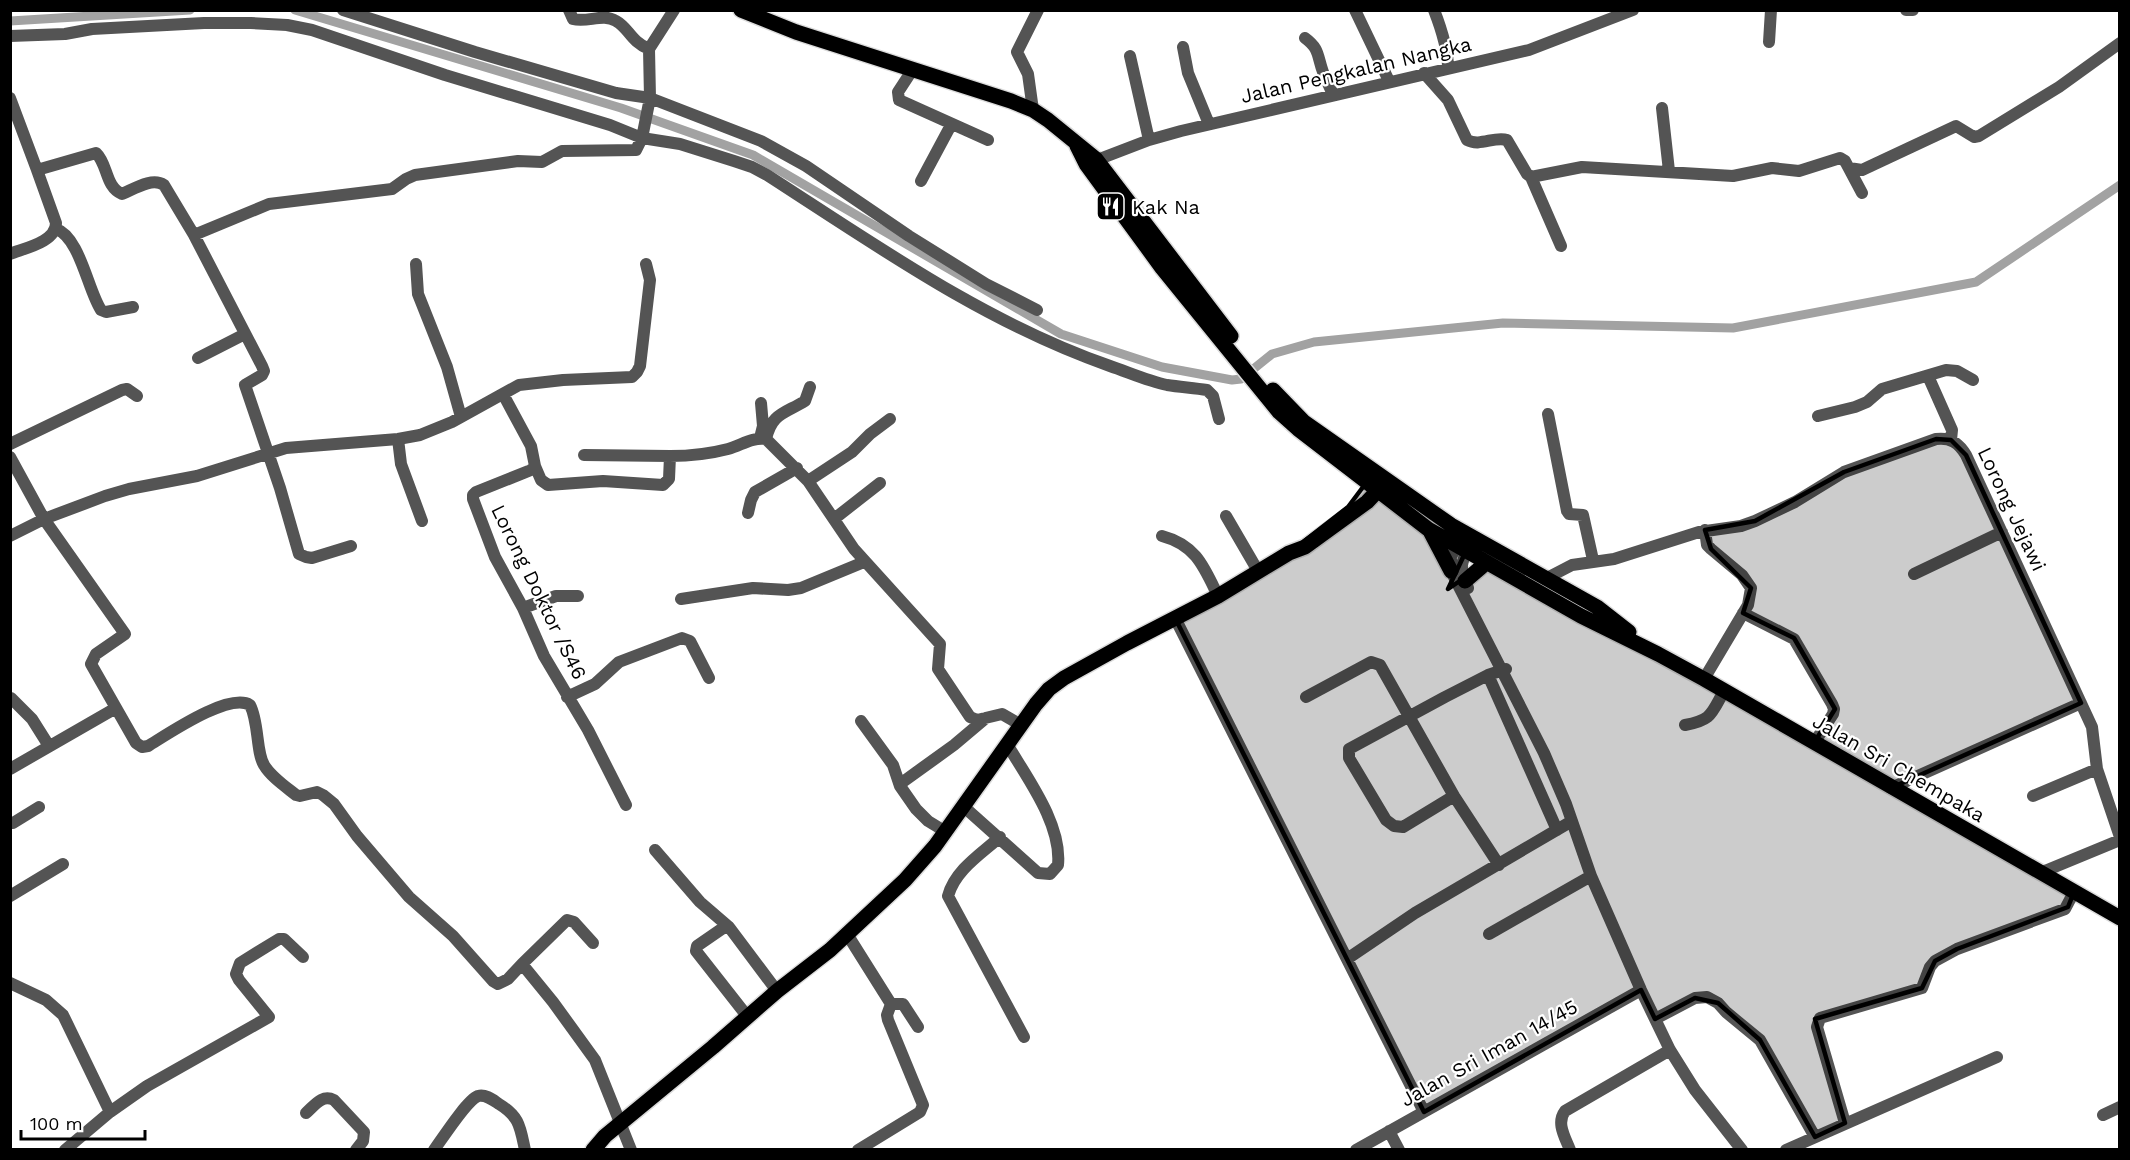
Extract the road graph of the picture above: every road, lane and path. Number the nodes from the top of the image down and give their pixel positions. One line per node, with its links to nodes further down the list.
1 (343, 10): 12 (street)
2 (569, 10): 18 (street)
3 (674, 10): 18 (street)
4 (741, 10): 21 (main road)
5 (1038, 10): 28 (street)
6 (1355, 10): 23 (street)
7 (1434, 10): 20 (street)
8 (1633, 10): 20 (street, Jalan Pengkalan Nangka)
9 (1771, 10): 15 (street)
10 (1906, 10): 11 (street)
11 (1913, 10)
12 (359, 13): 26 (street)
13 (10, 36): 31 (street)
14 (1305, 38): 24 (street)
15 (1769, 42)
16 (2120, 43): 35 (street)
17 (1183, 47): 30 (street)
18 (649, 50): 26 (street)
19 (1130, 56): 33 (street)
20 (1448, 68): 22 (street, Jalan Pengkalan Nangka)
21 (913, 69): 28 (main road); 29 (street)
22 (1424, 73): 23 (street, Jalan Pengkalan Nangka); 38 (street)
23 (1389, 81): 24 (street, Jalan Pengkalan Nangka)
24 (1333, 94): 30 (street, Jalan Pengkalan Nangka)
25 (10, 98): 36 (street)
26 (649, 102): 31 (street); 48 (street)
27 (1662, 108): 37 (street)
28 (1033, 110): 34 (main road)
29 (951, 124): 32 (street); 39 (street)
30 (1209, 124): 33 (street, Jalan Pengkalan Nangka)
31 (643, 134): 42 (street); 62 (street)
32 (988, 140)
33 (1149, 140): 34 (street, Jalan Pengkalan Nangka)
34 (1091, 162): 54 (main road)
35 (1848, 168): 37 (street); 40 (street)
36 (37, 170): 41 (street); 42 (street)
37 (1669, 171): 38 (street)
38 (1531, 177): 43 (street)
39 (921, 181)
40 (1862, 193)
41 (56, 229): 44 (street); 47 (street)
42 (194, 235): 49 (street)
43 (1561, 246)
44 (10, 254)
45 (416, 264): 60 (street)
46 (646, 264): 55 (street)
47 (133, 307)
48 (1037, 310)
49 (246, 334): 50 (street); 67 (street)
50 (198, 358)
51 (1928, 376): 52 (street); 59 (street); 65 (street)
52 (1973, 380)
53 (810, 387): 64 (street)
54 (1262, 387): 73 (main road); 73 (main road)
55 (503, 394): 60 (street); 71 (street)
56 (137, 396): 66 (street)
57 (761, 403): 64 (street)
58 (1548, 414): 88 (street)
59 (1818, 416)
60 (461, 417): 63 (street)
61 (890, 419): 74 (street)
62 (1219, 419)
63 (398, 439): 67 (street); 80 (street)
64 (763, 439): 69 (street); 72 (street)
65 (1951, 440): 82 (street, Lorong Jejawi); 83 (street, Lorong Jejawi)
66 (10, 444)
67 (269, 454): 78 (street); 87 (street)
68 (584, 455): 69 (street)
69 (670, 456): 71 (street)
70 (10, 457): 78 (street)
71 (535, 466): 99 (street, Lorong Doktor /S46)
72 (797, 468): 74 (street); 76 (street)
73 (1376, 481): 81 (main road); 86 (main road); 91 (main road)
74 (808, 482): 79 (street)
75 (880, 483): 79 (street)
76 (748, 513)
77 (1226, 516): 91 (street)
78 (44, 519): 84 (street); 112 (street)
79 (834, 519): 89 (street)
80 (422, 521)
81 (1428, 529): 86 (main road); 92 (main road)
82 (1704, 530): 88 (street, Lorong Jejawi); 100 (street)
83 (2002, 532): 93 (street); 111 (street, Lorong Jejawi)
84 (10, 536)
85 (1162, 536): 97 (street)
86 (1465, 542): 90 (main road); 92 (street); 94 (main road); 95 (street)
87 (351, 546)
88 (1593, 560): 94 (street, Lorong Jejawi)
89 (864, 561): 98 (street); 116 (street)
90 (1486, 563): 95 (main road); 102 (main road)
91 (1258, 571): 97 (main road)
92 (1451, 571): 103 (street)
93 (1914, 574)
94 (1545, 579): 102 (main road)
95 (1465, 581): 103 (street)
96 (578, 596): 99 (street)
97 (1218, 596): 101 (main road)
98 (681, 599)
99 (524, 608): 108 (street, Lorong Doktor /S46)
100 (1743, 613): 106 (street); 121 (street)
101 (1175, 618): 118 (main road); 153 (street)
102 (1658, 654): 106 (main road, Jalan Sri Chempaka)
103 (1503, 669): 104 (street); 113 (street)
104 (1488, 675): 114 (street); 115 (street)
105 (709, 678): 108 (street)
106 (1704, 680): 107 (main road, Jalan Sri Chempaka)
107 (1724, 691): 119 (street); 121 (main road, Jalan Sri Chempaka)
108 (567, 697): 131 (street, Lorong Doktor /S46)
109 (11, 698): 124 (street)
110 (1306, 698): 115 (street)
111 (2081, 703): 126 (street, Lorong Jejawi); 128 (street)
112 (116, 708): 124 (street); 154 (street)
113 (1523, 710): 114 (street); 120 (street)
114 (1506, 716): 123 (street)
115 (1410, 717): 129 (street); 129 (street)
116 (987, 718): 118 (street); 127 (street)
117 (861, 721): 127 (street)
118 (1021, 725): 122 (main road)
119 (1685, 725)
120 (1535, 735): 123 (street); 134 (street)
121 (1814, 743): 128 (main road, Jalan Sri Chempaka)
122 (1007, 744): 132 (main road); 138 (street)
123 (1519, 744): 136 (street)
124 (49, 746): 125 (street)
125 (10, 769)
126 (2097, 769): 130 (street); 139 (street, Lorong Jejawi)
127 (900, 784): 137 (street)
128 (1891, 788): 143 (main road, Jalan Sri Chempaka)
129 (1454, 796): 142 (street)
130 (2033, 796)
131 (626, 805)
132 (963, 806): 137 (main road); 138 (street)
133 (39, 807): 135 (street)
134 (1572, 821): 136 (street); 144 (street)
135 (11, 822)
136 (1557, 830): 142 (street)
137 (945, 831): 149 (main road)
138 (1000, 837): 162 (street)
139 (2120, 838): 143 (street)
140 (655, 850): 148 (street)
141 (63, 864): 146 (street)
142 (1499, 865): 153 (street)
143 (2040, 873): 145 (main road, Jalan Sri Chempaka)
144 (1591, 876): 150 (street); 156 (street)
145 (2074, 892): 147 (main road, Jalan Sri Chempaka); 170 (street)
146 (10, 896)
147 (2120, 918)
148 (729, 927): 157 (street); 159 (street)
149 (847, 934): 157 (main road); 158 (street)
150 (1489, 934)
151 (593, 942): 154 (street)
152 (303, 957): 167 (street)
153 (1347, 959): 166 (street)
154 (522, 964): 171 (street)
155 (10, 983): 167 (street)
156 (1641, 990): 160 (street); 166 (street, Jalan Sri Iman 14/45)
157 (777, 991): 159 (main road)
158 (891, 1004): 161 (street); 180 (street)
159 (747, 1016): 171 (main road)
160 (1655, 1019): 163 (street); 173 (street)
161 (918, 1027)
162 (1024, 1037)
163 (1670, 1050): 183 (street); 184 (street)
164 (1997, 1057): 170 (street)
165 (2120, 1107): 169 (street)
166 (1424, 1112): 172 (street, Jalan Sri Iman 14/45)
167 (110, 1113): 174 (street)
168 (306, 1113): 175 (street)
169 (2103, 1115)
170 (1845, 1123): 173 (street)
171 (621, 1124): 178 (main road); 179 (street)
172 (1389, 1131): 181 (street, Jalan Sri Iman 14/45); 182 (street)
173 (1815, 1137): 185 (street)
174 (65, 1149)
175 (356, 1149)
176 (434, 1149): 177 (street)
177 (525, 1149)
178 (593, 1149)
179 (631, 1149)
180 (858, 1149)
181 (1356, 1149)
182 (1399, 1149)
183 (1570, 1149)
184 (1742, 1149)
185 (1786, 1149)

